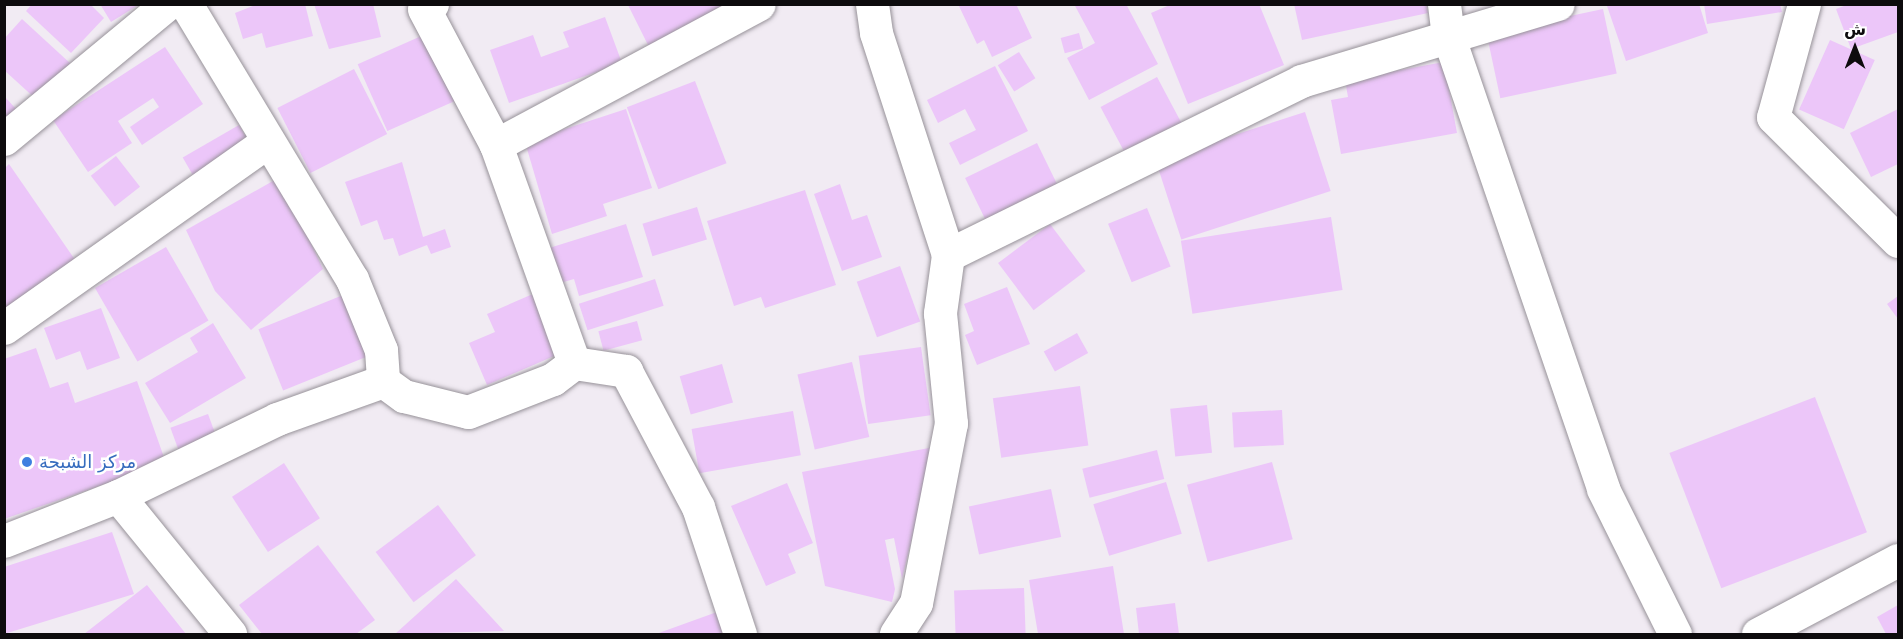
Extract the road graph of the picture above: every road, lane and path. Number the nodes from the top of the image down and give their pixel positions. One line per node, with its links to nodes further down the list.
1 (167, 4): 9 (street)
2 (186, 4): 10 (street)
3 (432, 4): 11 (street)
4 (759, 4): 11 (street)
5 (872, 4): 13 (street)
6 (1558, 4): 8 (street)
7 (1804, 4): 12 (street)
8 (1446, 20): 13 (street); 23 (street)
9 (4, 140)
10 (267, 142): 14 (street); 16 (street)
11 (496, 145): 15 (street)
12 (1899, 241)
13 (948, 255): 22 (street)
14 (4, 328)
15 (574, 363): 16 (street); 21 (street)
16 (383, 381): 17 (street)
17 (118, 496): 18 (street); 20 (street)
18 (4, 541)
19 (1899, 560): 24 (street)
20 (230, 634)
21 (740, 634)
22 (896, 634)
23 (1674, 634)
24 (1762, 634)

